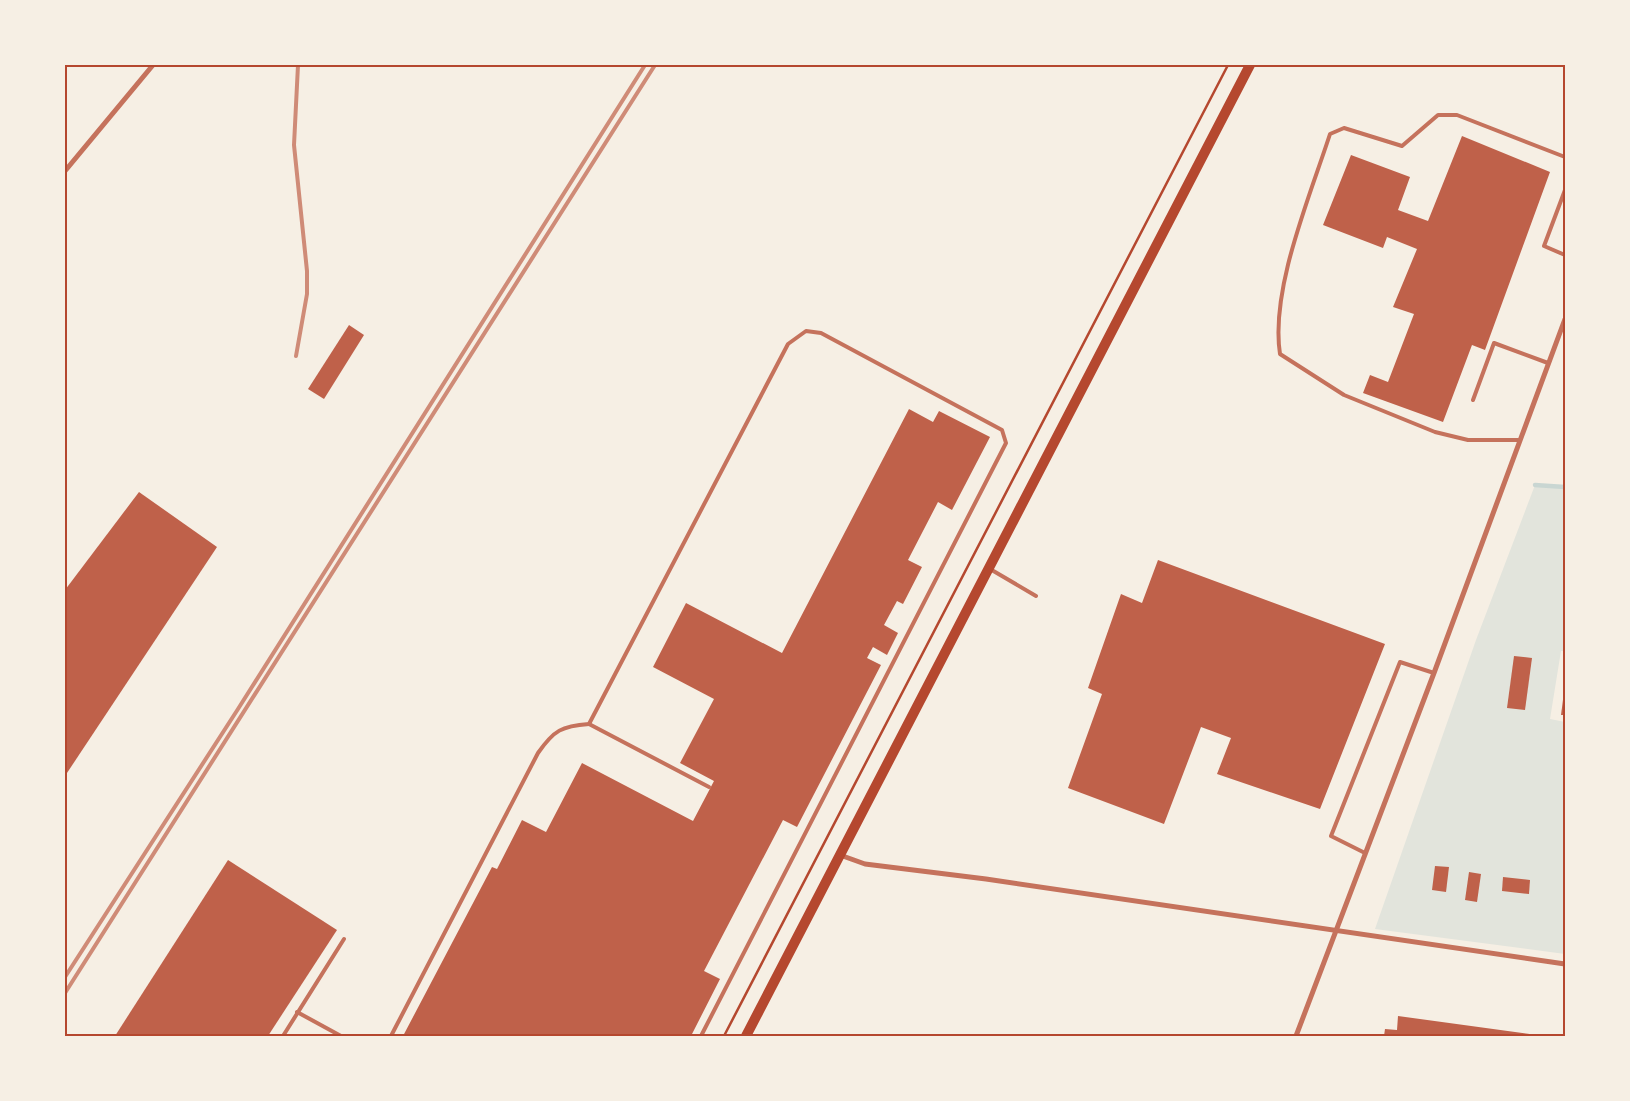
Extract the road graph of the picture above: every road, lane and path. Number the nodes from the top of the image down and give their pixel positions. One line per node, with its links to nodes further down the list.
1 (153, 65): 5 (street)
2 (1228, 65): 27 (path)
3 (1250, 65): 12 (main road)
4 (1565, 157): 11 (lane)
5 (65, 171)
6 (1565, 190): 7 (lane)
7 (1565, 255)
8 (1565, 319): 9 (street)
9 (1548, 363): 10 (lane); 11 (street)
10 (1473, 400)
11 (1519, 440): 14 (street)
12 (989, 568): 13 (lane); 18 (main road)
13 (1036, 596)
14 (1434, 673): 17 (street); 17 (lane)
15 (589, 724): 16 (lane); 25 (lane); 26 (lane)
16 (709, 787)
17 (1365, 853): 19 (street)
18 (840, 855): 19 (street); 28 (main road)
19 (1336, 930): 21 (street); 29 (street)
20 (344, 940): 22 (lane)
21 (1565, 964)
22 (297, 1012): 23 (lane); 24 (lane)
23 (283, 1036)
24 (341, 1036)
25 (391, 1036)
26 (701, 1036)
27 (724, 1036)
28 (746, 1036)
29 (1296, 1036)

